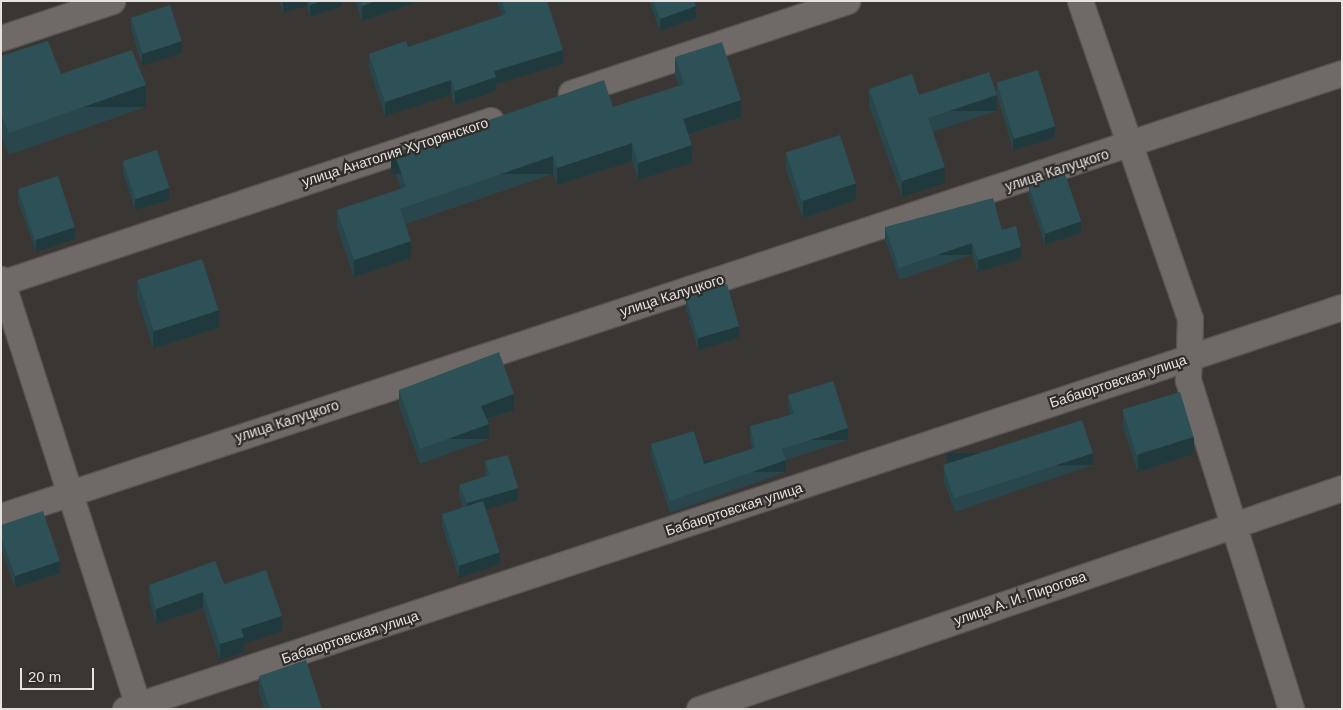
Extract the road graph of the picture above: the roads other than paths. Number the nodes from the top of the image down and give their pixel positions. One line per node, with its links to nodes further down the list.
1 (112, 1): 4 (street)
2 (847, 1): 6 (street)
3 (1080, 1): 8 (street)
4 (1, 38)
5 (1342, 73): 8 (street, улица Калуцкого)
6 (543, 102)
7 (515, 112): 9 (street, улица Анатолия Хуторянского)
8 (1130, 146): 11 (street); 13 (street, улица Калуцкого)
9 (2, 281): 13 (street)
10 (1342, 307): 11 (street, Бабаюртовская улица)
11 (1189, 358): 15 (street); 16 (street, Бабаюртовская улица)
12 (1342, 488): 15 (street, улица А. И. Пирогова)
13 (68, 493): 14 (street, улица Калуцкого); 16 (street)
14 (1, 516)
15 (1234, 525): 17 (street, улица А. И. Пирогова); 18 (street)
16 (134, 707)
17 (700, 709)
18 (1291, 709)

